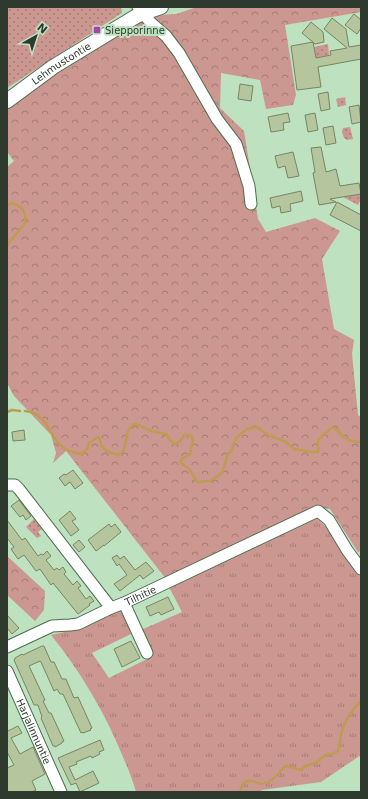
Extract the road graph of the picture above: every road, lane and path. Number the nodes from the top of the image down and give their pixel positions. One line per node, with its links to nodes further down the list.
1 (161, 7): 2 (main road, Lehmustontie)
2 (141, 10): 3 (main road, Lehmustontie); 4 (street)
3 (7, 101)
4 (252, 204)
5 (7, 485): 8 (street)
6 (361, 569): 7 (street, Tilhitie)
7 (124, 603): 8 (street, Tilhitie); 10 (street)
8 (111, 608): 9 (street)
9 (7, 647)
10 (147, 653)
11 (7, 671): 12 (street, Harjalinnuntie)
12 (61, 792)

